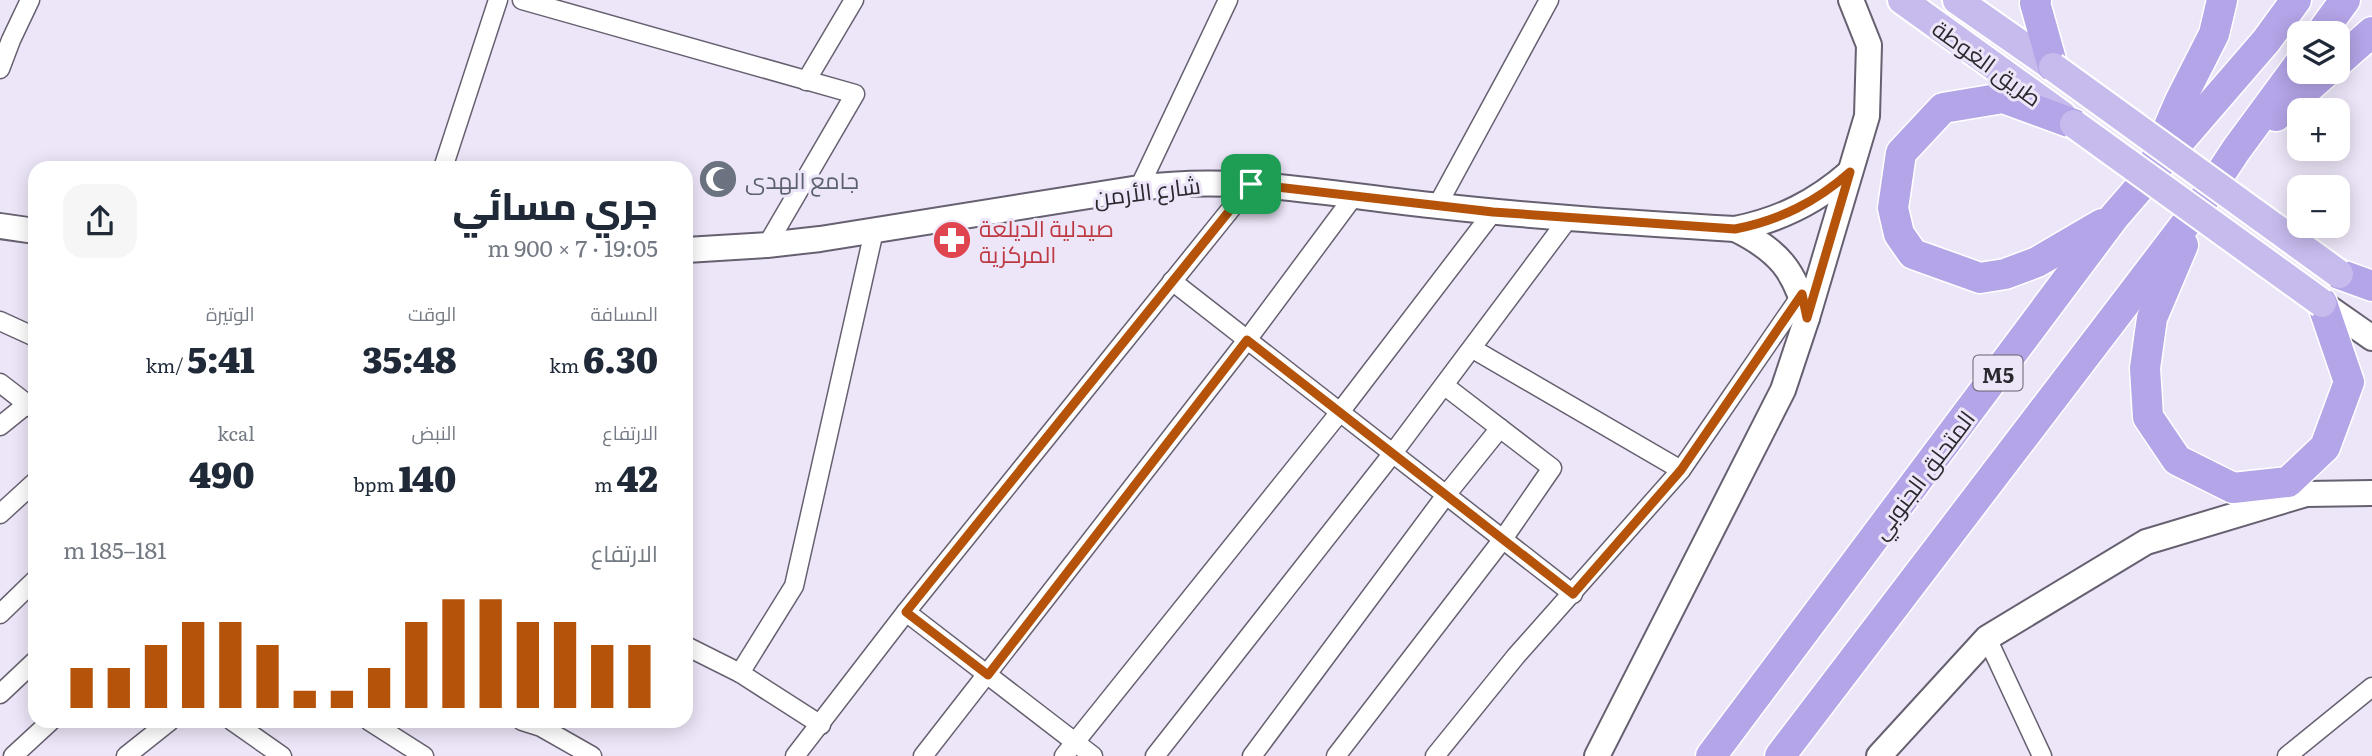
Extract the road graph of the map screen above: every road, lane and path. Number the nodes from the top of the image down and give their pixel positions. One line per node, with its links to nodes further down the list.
1 (30, 0): 16 (street)
2 (498, 0): 25 (street)
3 (522, 0): 20 (street)
4 (854, 0): 20 (street)
5 (1228, 0): 29 (street)
6 (1549, 0): 32 (street)
7 (1850, 0): 26 (main road)
8 (1902, 0): 23 (main road, طريق الغوطة)
9 (1957, 0): 18 (main road)
10 (2036, 0): 18 (highway)
11 (2222, 0): 27 (highway)
12 (2296, 0): 27 (highway, المتحلق الجنوبي / M5)
13 (2345, 0): 14 (highway)
14 (2330, 21)
15 (2372, 32): 17 (highway)
16 (5, 37): 19 (street)
17 (2350, 51)
18 (2053, 67): 42 (main road, bridge)
19 (0, 69)
20 (806, 81): 40 (street)
21 (2287, 81): 24 (highway, M5)
22 (2312, 84): 24 (highway)
23 (2074, 124): 27 (main road, bridge); 34 (highway)
24 (2236, 150): 31 (highway, M5)
25 (445, 161)
26 (1850, 172): 37 (main road, شارع الأرمن); 47 (main road)
27 (2148, 177): 34 (highway, المتحلق الجنوبي / M5); 46 (main road, bridge)
28 (1251, 184): 29 (main road, شارع الأرمن); 30 (main road, شارع الأرمن); 43 (street)
29 (1139, 188): 39 (main road, شارع الأرمن)
30 (1354, 196): 32 (main road, شارع الأرمن); 51 (street)
31 (2200, 205): 46 (highway); 101 (highway, M5)
32 (1437, 206): 33 (main road, شارع الأرمن)
33 (1493, 212): 35 (main road, شارع الأرمن); 57 (street)
34 (2115, 217): 79 (highway, المتحلق الجنوبي / M5)
35 (1568, 219): 37 (main road, شارع الأرمن); 52 (street)
36 (0, 226): 38 (main road)
37 (1735, 229): 47 (main road, شارع الأرمن)
38 (28, 230)
39 (874, 231): 40 (main road, شارع الأرمن); 74 (street)
40 (767, 245): 41 (main road, شارع الأرمن)
41 (693, 250)
42 (2339, 274): 44 (highway); 45 (main road)
43 (1172, 281): 51 (street); 69 (street)
44 (2372, 286)
45 (2372, 297)
46 (2322, 303): 50 (main road)
47 (1804, 306): 61 (street); 98 (main road)
48 (0, 321): 49 (street)
49 (28, 334)
50 (2372, 338)
51 (1247, 340): 57 (street); 75 (street)
52 (1473, 349): 54 (street); 61 (street)
53 (0, 383): 55 (street)
54 (1445, 386): 59 (street); 60 (street)
55 (28, 406)
56 (28, 409): 58 (street)
57 (1340, 412): 60 (street); 85 (street)
58 (0, 426)
59 (1500, 428): 64 (street); 66 (street)
60 (1394, 453): 64 (street); 94 (street)
61 (1681, 470): 68 (street)
62 (28, 488): 65 (street)
63 (2372, 493): 71 (main road)
64 (1446, 495): 66 (street); 95 (street)
65 (0, 514)
66 (1503, 539): 68 (street); 96 (street)
67 (28, 587): 70 (street)
68 (1573, 594): 97 (street)
69 (906, 612): 75 (street); 78 (street)
70 (0, 614)
71 (1987, 638): 102 (main road); 103 (street)
72 (693, 650): 74 (street)
73 (28, 668): 77 (street)
74 (740, 673): 78 (street)
75 (988, 675): 85 (street); 92 (street)
76 (2372, 687): 104 (street)
77 (0, 694)
78 (821, 724): 91 (street)
79 (1733, 727): 99 (highway); 100 (highway, المتحلق الجنوبي / M5)
80 (43, 728): 86 (street)
81 (161, 728): 87 (street)
82 (242, 728): 88 (street)
83 (380, 728): 89 (street)
84 (543, 728): 90 (street)
85 (1069, 749): 93 (street)
86 (13, 756)
87 (126, 756)
88 (282, 756)
89 (424, 756)
90 (591, 756)
91 (795, 756)
92 (923, 756)
93 (1093, 756)
94 (1156, 756)
95 (1252, 756)
96 (1336, 756)
97 (1435, 756)
98 (1597, 756)
99 (1695, 756)
100 (1711, 756)
101 (1780, 756)
102 (1879, 756)
103 (2042, 756)
104 (2287, 756)

